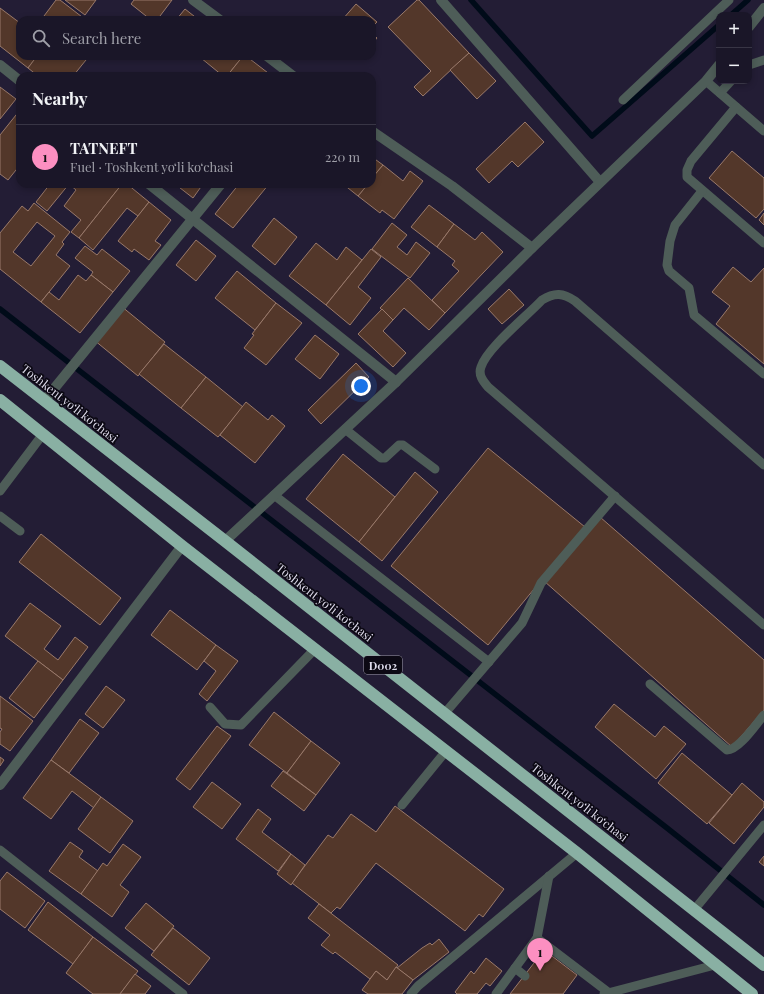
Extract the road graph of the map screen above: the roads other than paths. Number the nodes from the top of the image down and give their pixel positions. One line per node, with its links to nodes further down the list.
1 (194, 0): 5 (street)
2 (441, 0): 21 (street)
3 (728, 0): 17 (lane)
4 (764, 8): 6 (street)
5 (215, 16)
6 (752, 23)
7 (272, 60): 12 (street)
8 (764, 60): 9 (lane)
9 (752, 64)
10 (0, 65): 13 (street)
11 (716, 69): 14 (street)
12 (288, 72)
13 (16, 78)
14 (706, 81): 16 (lane); 21 (street)
15 (728, 84): 16 (lane)
16 (720, 93): 18 (lane)
17 (623, 100)
18 (736, 107): 19 (lane); 24 (lane)
19 (764, 131)
20 (376, 134): 27 (street)
21 (600, 182): 27 (street)
22 (154, 188): 25 (street)
23 (218, 188): 25 (street)
24 (702, 191): 26 (lane); 29 (lane)
25 (193, 219): 30 (street); 32 (street)
26 (764, 243)
27 (532, 248): 30 (street)
28 (0, 366): 32 (highway, Toshkent yo‘li ko‘chasi / D002)
29 (764, 374)
30 (396, 382): 33 (street)
31 (0, 400): 34 (highway, D002)
32 (44, 401): 43 (highway, Toshkent yo‘li ko‘chasi / D002)
33 (345, 429): 36 (lane); 39 (street)
34 (43, 434): 37 (lane); 44 (highway, D002)
35 (764, 465): 40 (lane)
36 (435, 469)
37 (3, 480): 38 (lane)
38 (0, 491)
39 (274, 495): 43 (street); 47 (lane)
40 (615, 496): 45 (lane); 47 (lane)
41 (0, 516): 42 (lane)
42 (20, 531)
43 (225, 541): 50 (highway, Toshkent yo‘li ko‘chasi / D002)
44 (182, 546): 46 (highway, D002); 53 (street)
45 (764, 625)
46 (315, 649): 49 (lane); 52 (highway, D002)
47 (489, 662): 50 (lane)
48 (650, 684): 51 (lane)
49 (210, 707)
50 (445, 713): 59 (highway, Toshkent yo‘li ko‘chasi / D002)
51 (764, 715)
52 (446, 751): 54 (lane); 57 (highway, D002)
53 (0, 785)
54 (402, 805)
55 (764, 825): 59 (lane)
56 (0, 850): 66 (lane)
57 (577, 853): 58 (lane); 61 (highway, D002)
58 (549, 876): 60 (lane); 67 (lane)
59 (694, 910): 62 (highway, Toshkent yo‘li ko‘chasi / D002)
60 (537, 938): 63 (lane); 65 (lane)
61 (715, 965): 65 (lane); 69 (highway, D002)
62 (764, 965)
63 (515, 968): 64 (lane); 68 (lane)
64 (525, 976)
65 (606, 993)
66 (184, 994)
67 (411, 994)
68 (496, 994)
69 (752, 994)

